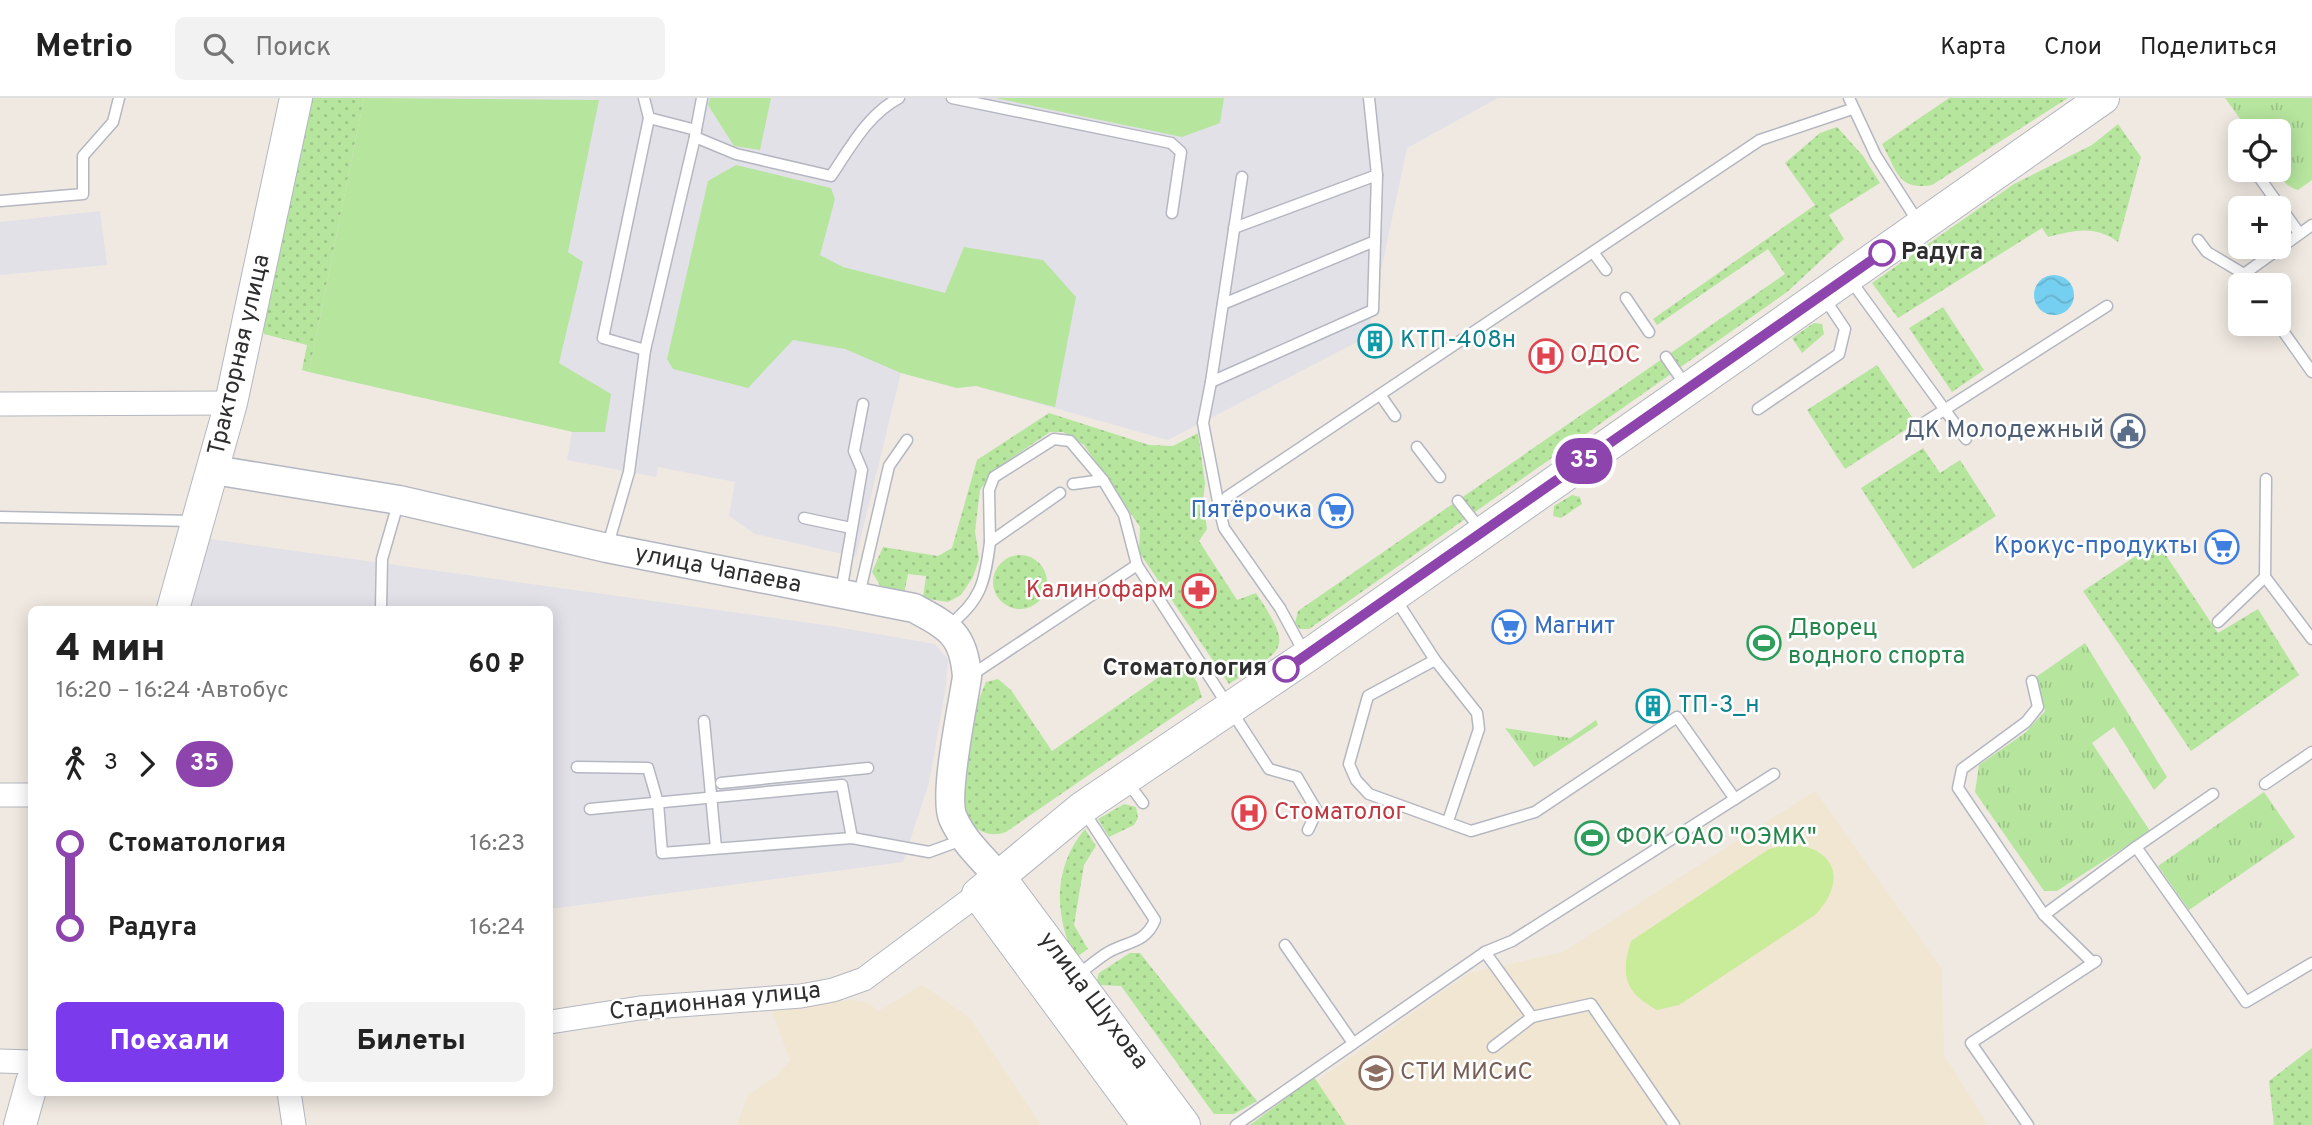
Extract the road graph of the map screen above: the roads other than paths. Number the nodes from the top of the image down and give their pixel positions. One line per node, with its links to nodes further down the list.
1 (119, 98): 15 (lane)
2 (296, 98): 39 (main road, Тракторная улица)
3 (644, 98): 10 (lane)
4 (702, 98): 11 (lane)
5 (899, 98): 11 (lane)
6 (952, 98): 16 (lane)
7 (1369, 98): 12 (lane)
8 (2103, 98): 18 (main road)
9 (1850, 104): 18 (lane); 23 (lane)
10 (649, 118): 11 (lane); 33 (lane)
11 (695, 133): 33 (lane)
12 (1377, 175): 19 (lane); 22 (lane)
13 (1242, 177): 19 (lane)
14 (2263, 182): 20 (lane)
15 (0, 201)
16 (1172, 213)
17 (2312, 225): 20 (lane)
18 (1921, 227): 27 (main road)
19 (1234, 228): 29 (lane)
20 (2300, 233): 26 (lane)
21 (2198, 240): 25 (lane)
22 (1375, 241): 29 (lane); 36 (lane)
23 (1593, 252): 24 (lane); 38 (lane)
24 (1606, 270)
25 (2242, 273)
26 (2245, 273)
27 (1834, 284): 37 (main road); 42 (lane); 43 (lane)
28 (1626, 298): 31 (lane)
29 (1223, 304): 36 (lane)
30 (2107, 306): 43 (lane)
31 (1649, 332)
32 (2286, 336): 35 (lane)
33 (645, 350): 64 (lane)
34 (1666, 357): 37 (lane)
35 (2312, 372)
36 (1211, 383): 57 (lane)
37 (1688, 388): 62 (main road)
38 (1381, 396): 44 (lane); 57 (lane)
39 (231, 403): 40 (street); 49 (main road, Тракторная улица)
40 (0, 404)
41 (863, 404): 61 (lane)
42 (1758, 409)
43 (1945, 410): 45 (lane); 46 (lane)
44 (1395, 416)
45 (1919, 426)
46 (1966, 439)
47 (907, 440): 67 (lane)
48 (1417, 447): 50 (lane)
49 (214, 470): 55 (street, улица Чапаева); 60 (main road, Тракторная улица)
50 (1440, 477)
51 (2266, 479): 66 (lane)
52 (1103, 480): 53 (lane); 63 (lane); 65 (lane)
53 (1073, 484)
54 (1060, 493): 63 (lane)
55 (398, 500): 64 (street, улица Чапаева); 71 (lane)
56 (1458, 501): 62 (lane)
57 (1220, 512): 72 (lane)
58 (0, 517): 60 (lane)
59 (804, 518): 61 (lane)
60 (199, 522): 70 (main road, Тракторная улица)
61 (851, 528): 67 (lane)
62 (1483, 532): 68 (main road)
63 (990, 542): 74 (lane)
64 (607, 548): 67 (street, улица Чапаева)
65 (1137, 565): 78 (lane); 80 (lane)
66 (2265, 577): 73 (lane); 75 (lane)
67 (849, 596): 74 (street, улица Чапаева)
68 (1393, 596): 76 (main road); 77 (lane)
69 (1291, 599): 72 (lane)
70 (174, 606)
71 (381, 606)
72 (1280, 608): 76 (lane)
73 (2218, 622)
74 (948, 626): 78 (street)
75 (2312, 639)
76 (1307, 656): 80 (main road)
77 (1435, 660): 98 (lane); 98 (lane)
78 (968, 677): 101 (street)
79 (2032, 681): 105 (lane)
80 (1228, 707): 96 (main road); 99 (lane)
81 (704, 721): 93 (lane)
82 (2312, 752): 88 (lane)
83 (577, 767): 95 (lane)
84 (868, 768): 85 (lane)
85 (839, 771): 87 (lane); 89 (lane)
86 (1774, 774): 94 (lane)
87 (721, 783)
88 (2265, 784)
89 (842, 785): 93 (lane); 100 (lane)
90 (2213, 794): 102 (lane)
91 (0, 795): 92 (street)
92 (28, 795)
93 (712, 797): 95 (lane); 103 (lane)
94 (1735, 799): 98 (lane); 107 (lane)
95 (658, 803): 97 (lane); 103 (lane)
96 (1082, 807): 104 (main road); 109 (lane)
97 (590, 809)
98 (1448, 821)
99 (1308, 831)
100 (852, 838): 101 (lane); 103 (lane)
101 (965, 839): 104 (street)
102 (2136, 847): 105 (lane); 108 (lane)
103 (716, 848)
104 (989, 886): 109 (main road, улица Шухова); 111 (street, Стадионная улица); 120 (main road, улица Шухова)
105 (2044, 915): 124 (lane)
106 (1286, 945): 112 (lane)
107 (1485, 951): 110 (lane); 112 (lane)
108 (2312, 963)
109 (1076, 976): 121 (main road, улица Шухова)
110 (1532, 1017): 113 (lane); 123 (lane)
111 (553, 1021)
112 (1353, 1043): 122 (lane)
113 (1493, 1047)
114 (0, 1061): 115 (street)
115 (28, 1062)
116 (28, 1096): 118 (main road)
117 (290, 1096): 119 (street)
118 (20, 1125)
119 (294, 1125)
120 (1147, 1125)
121 (1184, 1125)
122 (1236, 1125)
123 (1674, 1125)
124 (2028, 1125)

